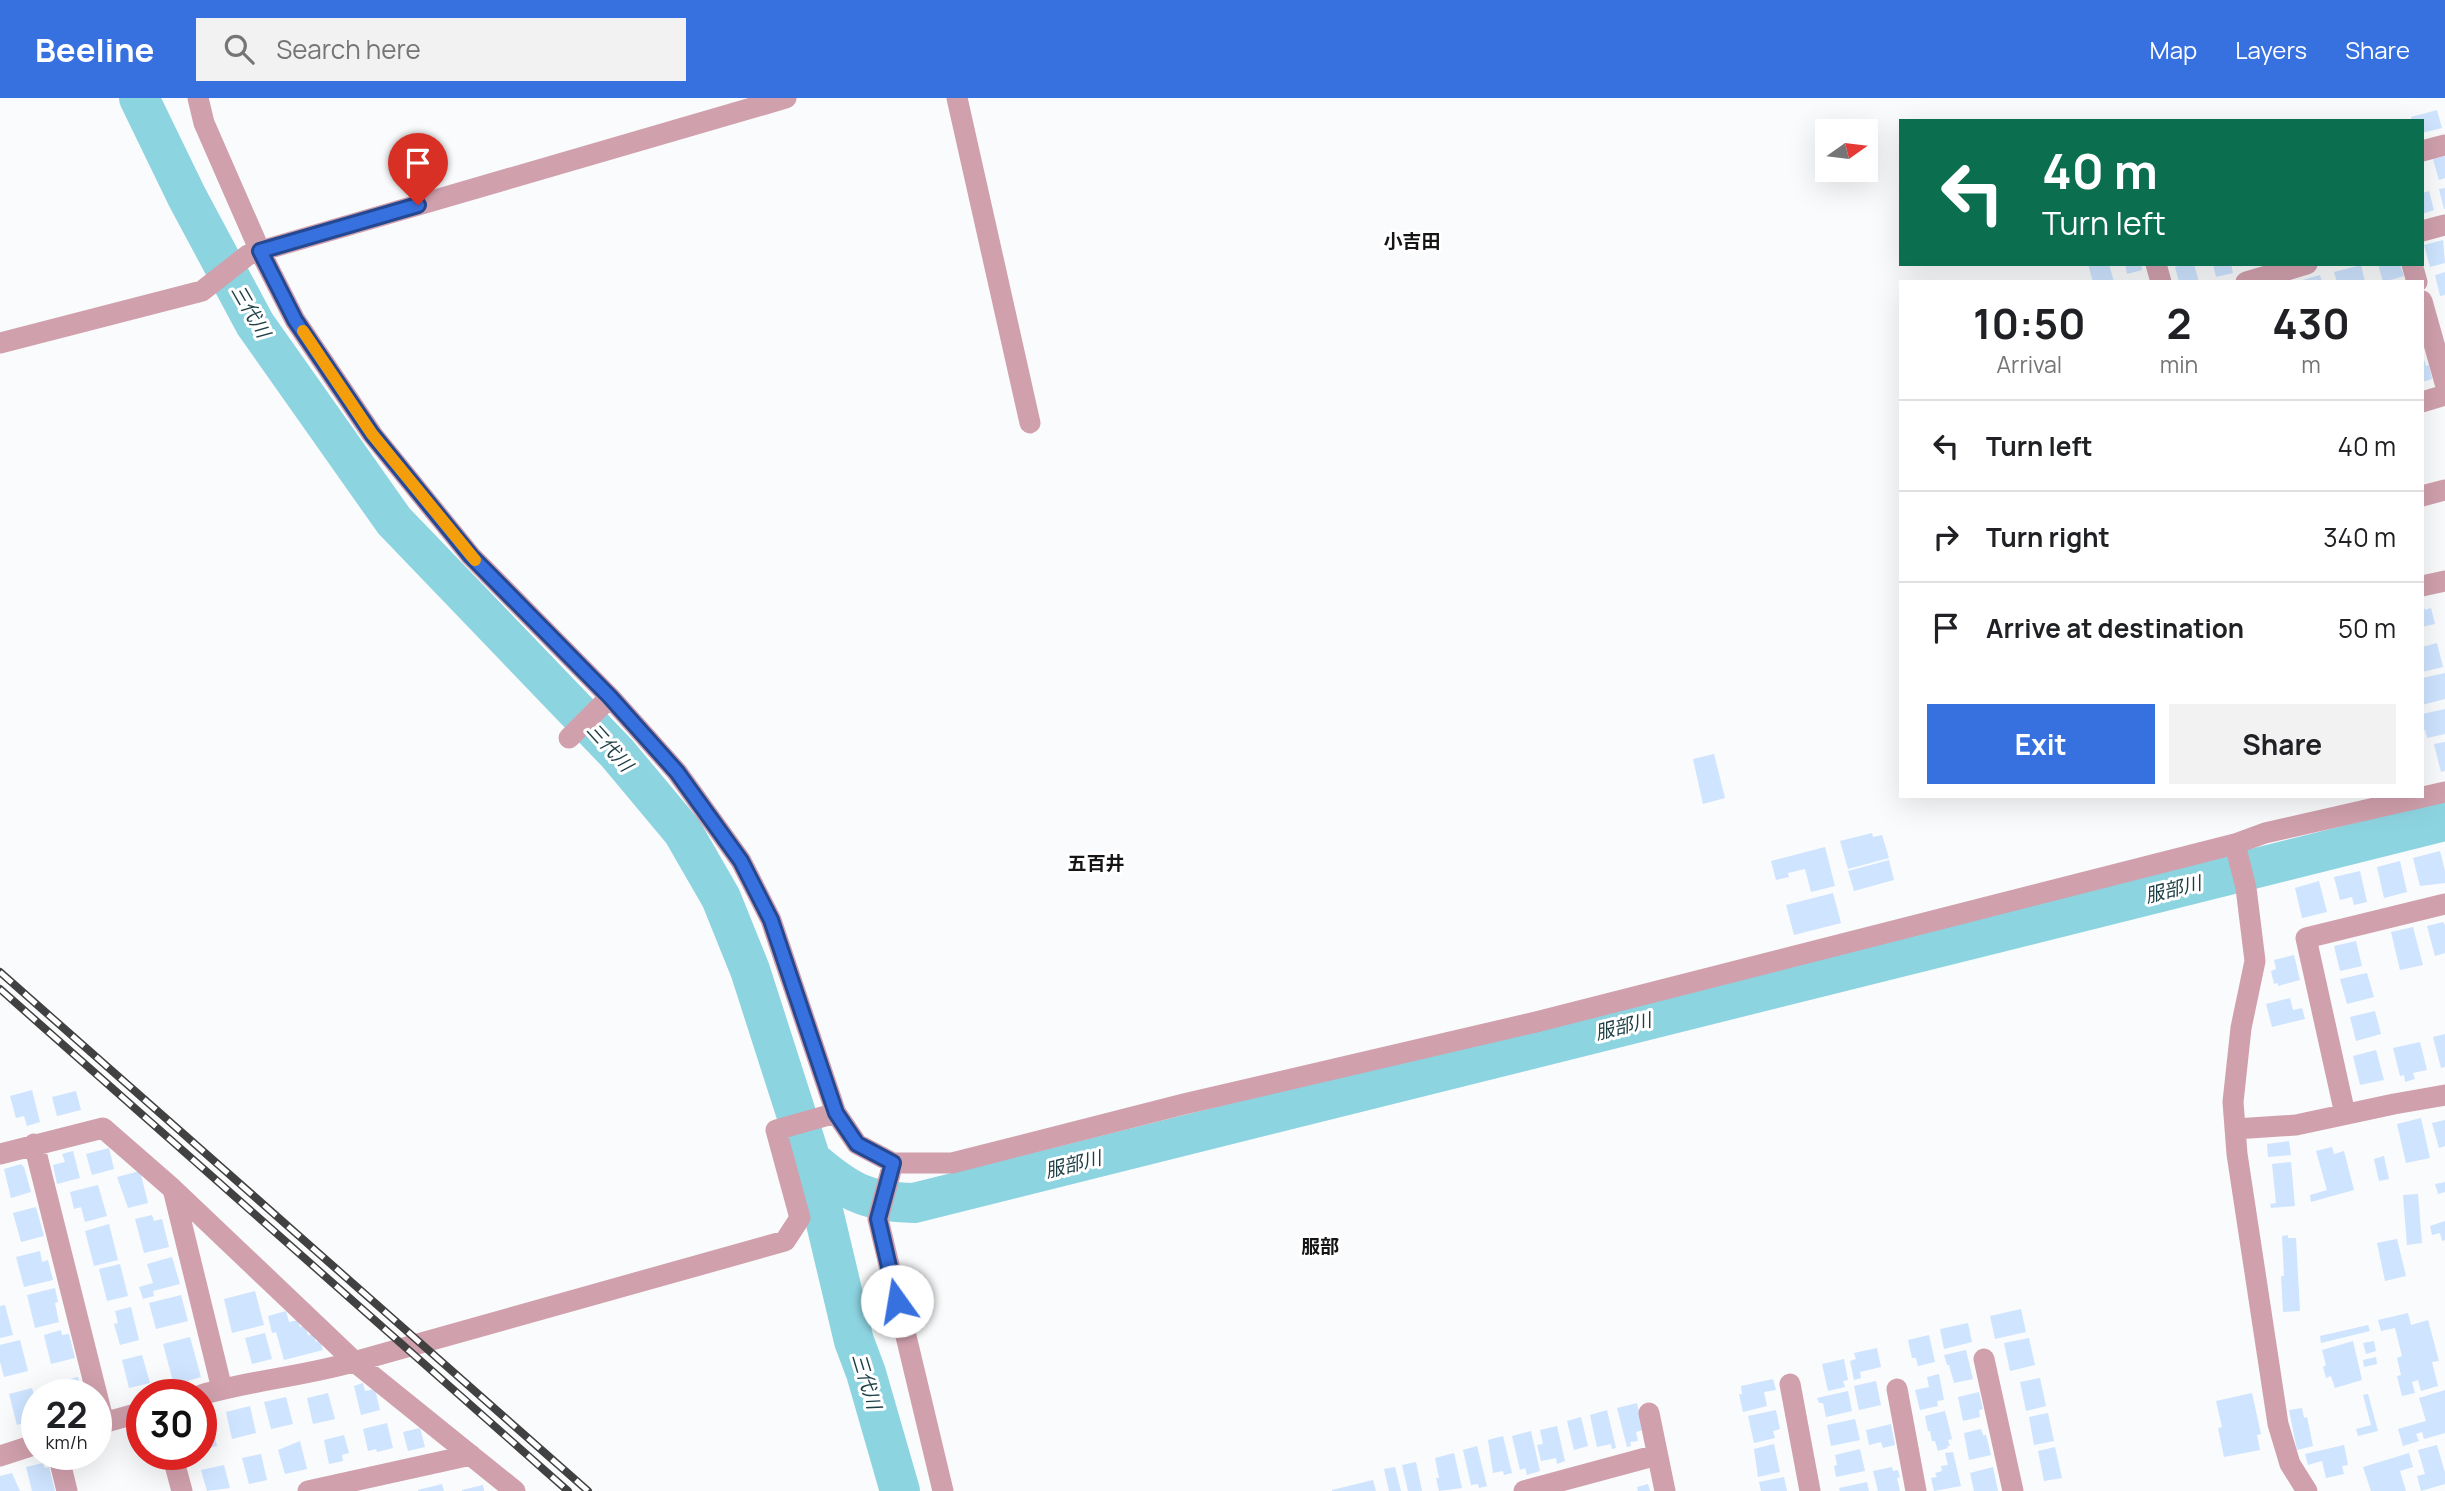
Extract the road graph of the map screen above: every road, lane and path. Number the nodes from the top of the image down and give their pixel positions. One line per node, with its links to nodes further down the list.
1 (198, 98): 8 (street)
2 (786, 98): 8 (street)
3 (957, 98): 16 (street)
4 (2445, 145): 5 (street)
5 (2424, 150)
6 (2445, 225): 7 (street)
7 (2424, 230)
8 (254, 253): 12 (street); 21 (street)
9 (2281, 268): 10 (street)
10 (2251, 280)
11 (2429, 310): 13 (street)
12 (0, 343)
13 (2445, 383)
14 (2445, 395): 15 (street)
15 (2424, 401)
16 (1030, 423)
17 (2445, 490): 18 (street)
18 (2424, 495)
19 (2445, 581): 20 (street)
20 (2424, 586)
21 (609, 699): 22 (street); 30 (street)
22 (571, 736)
23 (2445, 792): 24 (street)
24 (2424, 795)
25 (2401, 798): 26 (street)
26 (2343, 806): 27 (street)
27 (2235, 844): 32 (street); 35 (street)
28 (2445, 904): 31 (street)
29 (2445, 1095): 31 (street)
30 (832, 1114): 35 (street); 38 (street)
31 (2345, 1114): 32 (street)
32 (2235, 1129): 61 (street)
33 (34, 1144): 34 (street); 36 (street); 39 (street)
34 (0, 1154)
35 (891, 1169): 55 (street)
36 (173, 1189): 38 (street); 40 (street)
37 (1984, 1359): 60 (street)
38 (355, 1362): 43 (street); 46 (street)
39 (89, 1379)
40 (209, 1379)
41 (1790, 1384): 58 (street)
42 (1897, 1389): 59 (street)
43 (217, 1391)
44 (1649, 1413): 47 (street)
45 (21, 1449): 48 (street)
46 (471, 1455): 53 (street); 54 (street)
47 (1657, 1455): 56 (street); 57 (street)
48 (0, 1456)
49 (62, 1470): 51 (street)
50 (176, 1470): 52 (street)
51 (67, 1491)
52 (182, 1491)
53 (307, 1491)
54 (514, 1491)
55 (943, 1491)
56 (1524, 1491)
57 (1665, 1491)
58 (1810, 1491)
59 (1916, 1491)
60 (2013, 1491)
61 (2307, 1491)

